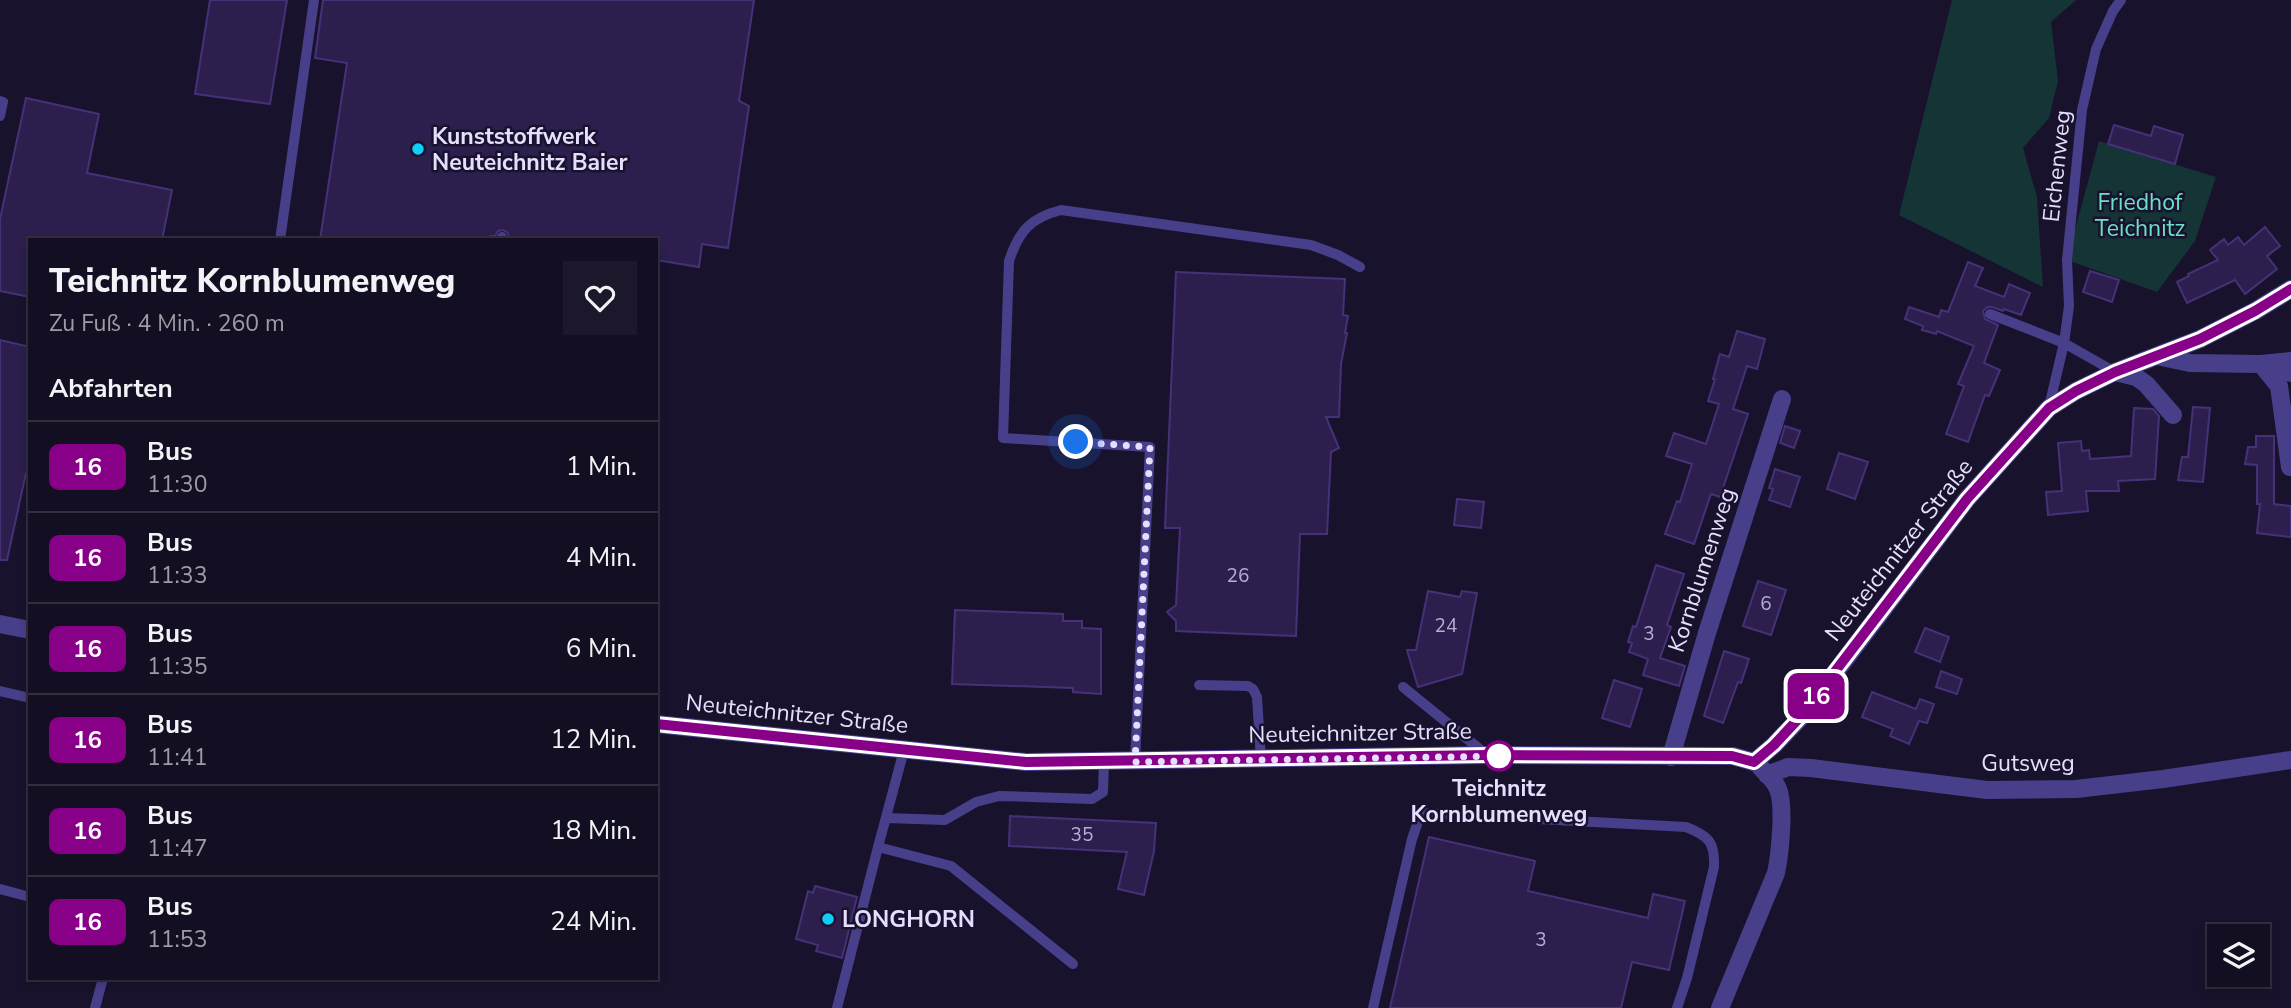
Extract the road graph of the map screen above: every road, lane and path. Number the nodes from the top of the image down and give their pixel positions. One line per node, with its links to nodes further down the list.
1 (314, 0): 5 (lane)
2 (2121, 0): 9 (lane, Eichenweg)
3 (0, 101): 4 (lane)
4 (0, 117)
5 (280, 238)
6 (1360, 267): 32 (lane)
7 (2291, 289): 10 (street, Neuteichnitzer Straße)
8 (1990, 314): 9 (lane)
9 (2064, 343): 13 (lane); 16 (lane, Eichenweg)
10 (2157, 356): 12 (street); 13 (street, Neuteichnitzer Straße)
11 (2291, 361): 12 (street)
12 (2261, 364): 14 (street); 18 (street)
13 (2115, 372): 16 (street, Neuteichnitzer Straße); 17 (street)
14 (2291, 373)
15 (1782, 399): 28 (street, Kornblumenweg)
16 (2049, 408): 33 (street, Neuteichnitzer Straße)
17 (2173, 415)
18 (2290, 467)
19 (0, 624): 20 (street)
20 (28, 630)
21 (1199, 685): 29 (lane)
22 (1403, 687): 27 (lane)
23 (0, 691): 24 (lane)
24 (28, 698)
25 (658, 724): 26 (street, Neuteichnitzer Straße)
26 (904, 750): 31 (street, Neuteichnitzer Straße); 34 (lane)
27 (1488, 755): 28 (street, Neuteichnitzer Straße); 29 (street, Neuteichnitzer Straße)
28 (1671, 757): 33 (street, Neuteichnitzer Straße)
29 (1261, 760): 32 (street, Neuteichnitzer Straße)
30 (2291, 760): 33 (street, Gutsweg)
31 (1104, 762): 32 (street, Neuteichnitzer Straße); 34 (lane)
32 (1135, 762)
33 (1761, 768): 44 (street)
34 (886, 818): 35 (lane)
35 (878, 847): 38 (lane); 41 (lane)
36 (0, 889): 37 (lane)
37 (28, 896)
38 (1073, 964)
39 (102, 980): 40 (lane)
40 (95, 1008)
41 (837, 1008)
42 (1373, 1008): 43 (lane)
43 (1677, 1008)
44 (1720, 1008)

